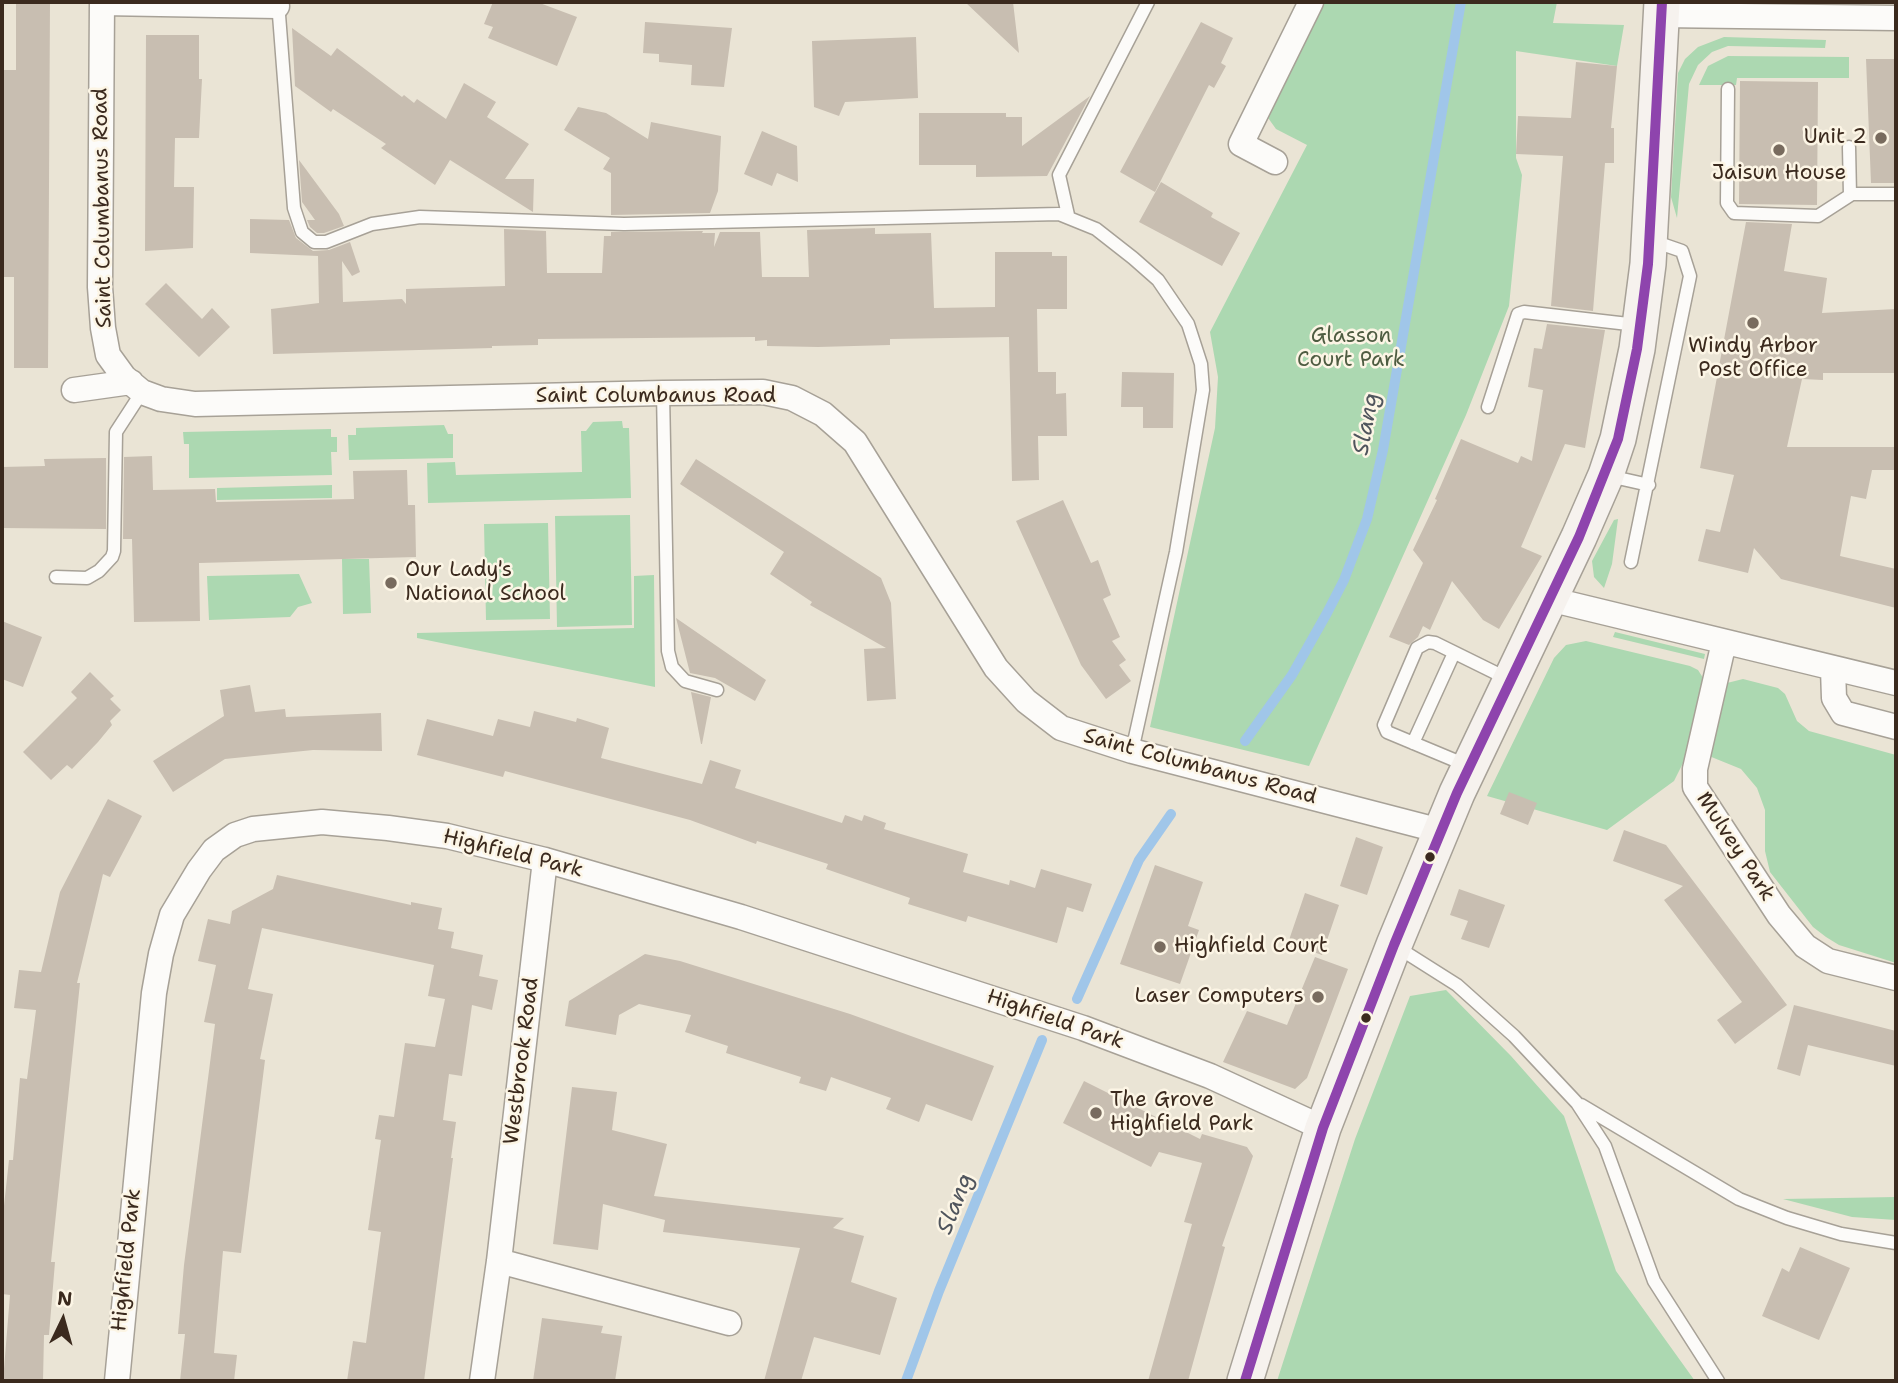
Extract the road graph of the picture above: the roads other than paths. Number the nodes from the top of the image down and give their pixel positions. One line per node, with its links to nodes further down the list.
1 (102, 2): 4 (street); 16 (street, Saint Columbanus Road)
2 (1148, 2): 13 (lane)
3 (1311, 2): 10 (street)
4 (278, 4): 13 (lane)
5 (1662, 8): 6 (street); 14 (main road)
6 (1860, 10): 7 (street)
7 (1896, 18)
8 (1728, 89): 12 (lane)
9 (1849, 147): 12 (lane)
10 (1275, 162)
11 (1896, 194): 12 (lane)
12 (1850, 195)
13 (1068, 215): 33 (lane)
14 (1650, 239): 15 (main road); 21 (lane)
15 (1640, 326): 19 (lane); 20 (main road)
16 (137, 387): 17 (street); 18 (street, Saint Columbanus Road); 23 (lane)
17 (74, 390)
18 (663, 393): 30 (lane); 33 (street, Saint Columbanus Road)
19 (1488, 407)
20 (1606, 475): 21 (lane); 24 (main road)
21 (1649, 485): 22 (lane)
22 (1631, 562)
23 (56, 577)
24 (1549, 599): 25 (street); 28 (main road)
25 (1724, 642): 27 (street); 38 (street, Mulvey Park)
26 (1454, 653): 28 (lane); 32 (lane); 32 (lane)
27 (1833, 669): 29 (street); 31 (street)
28 (1510, 680): 34 (main road)
29 (1896, 683)
30 (717, 690)
31 (1896, 727)
32 (1413, 743): 34 (lane)
33 (1132, 751): 35 (street, Saint Columbanus Road)
34 (1470, 766): 35 (main road)
35 (1441, 831): 37 (main road)
36 (545, 860): 40 (street, Highfield Park); 42 (street, Westbrook Road); 44 (street, Highfield Park)
37 (1394, 945): 39 (lane); 40 (main road)
38 (1896, 978)
39 (1577, 1103): 41 (lane); 47 (lane)
40 (1323, 1128): 46 (main road)
41 (1896, 1243)
42 (499, 1261): 43 (street); 45 (street, Westbrook Road)
43 (729, 1322)
44 (117, 1381)
45 (482, 1381)
46 (1245, 1381)
47 (1718, 1381)

